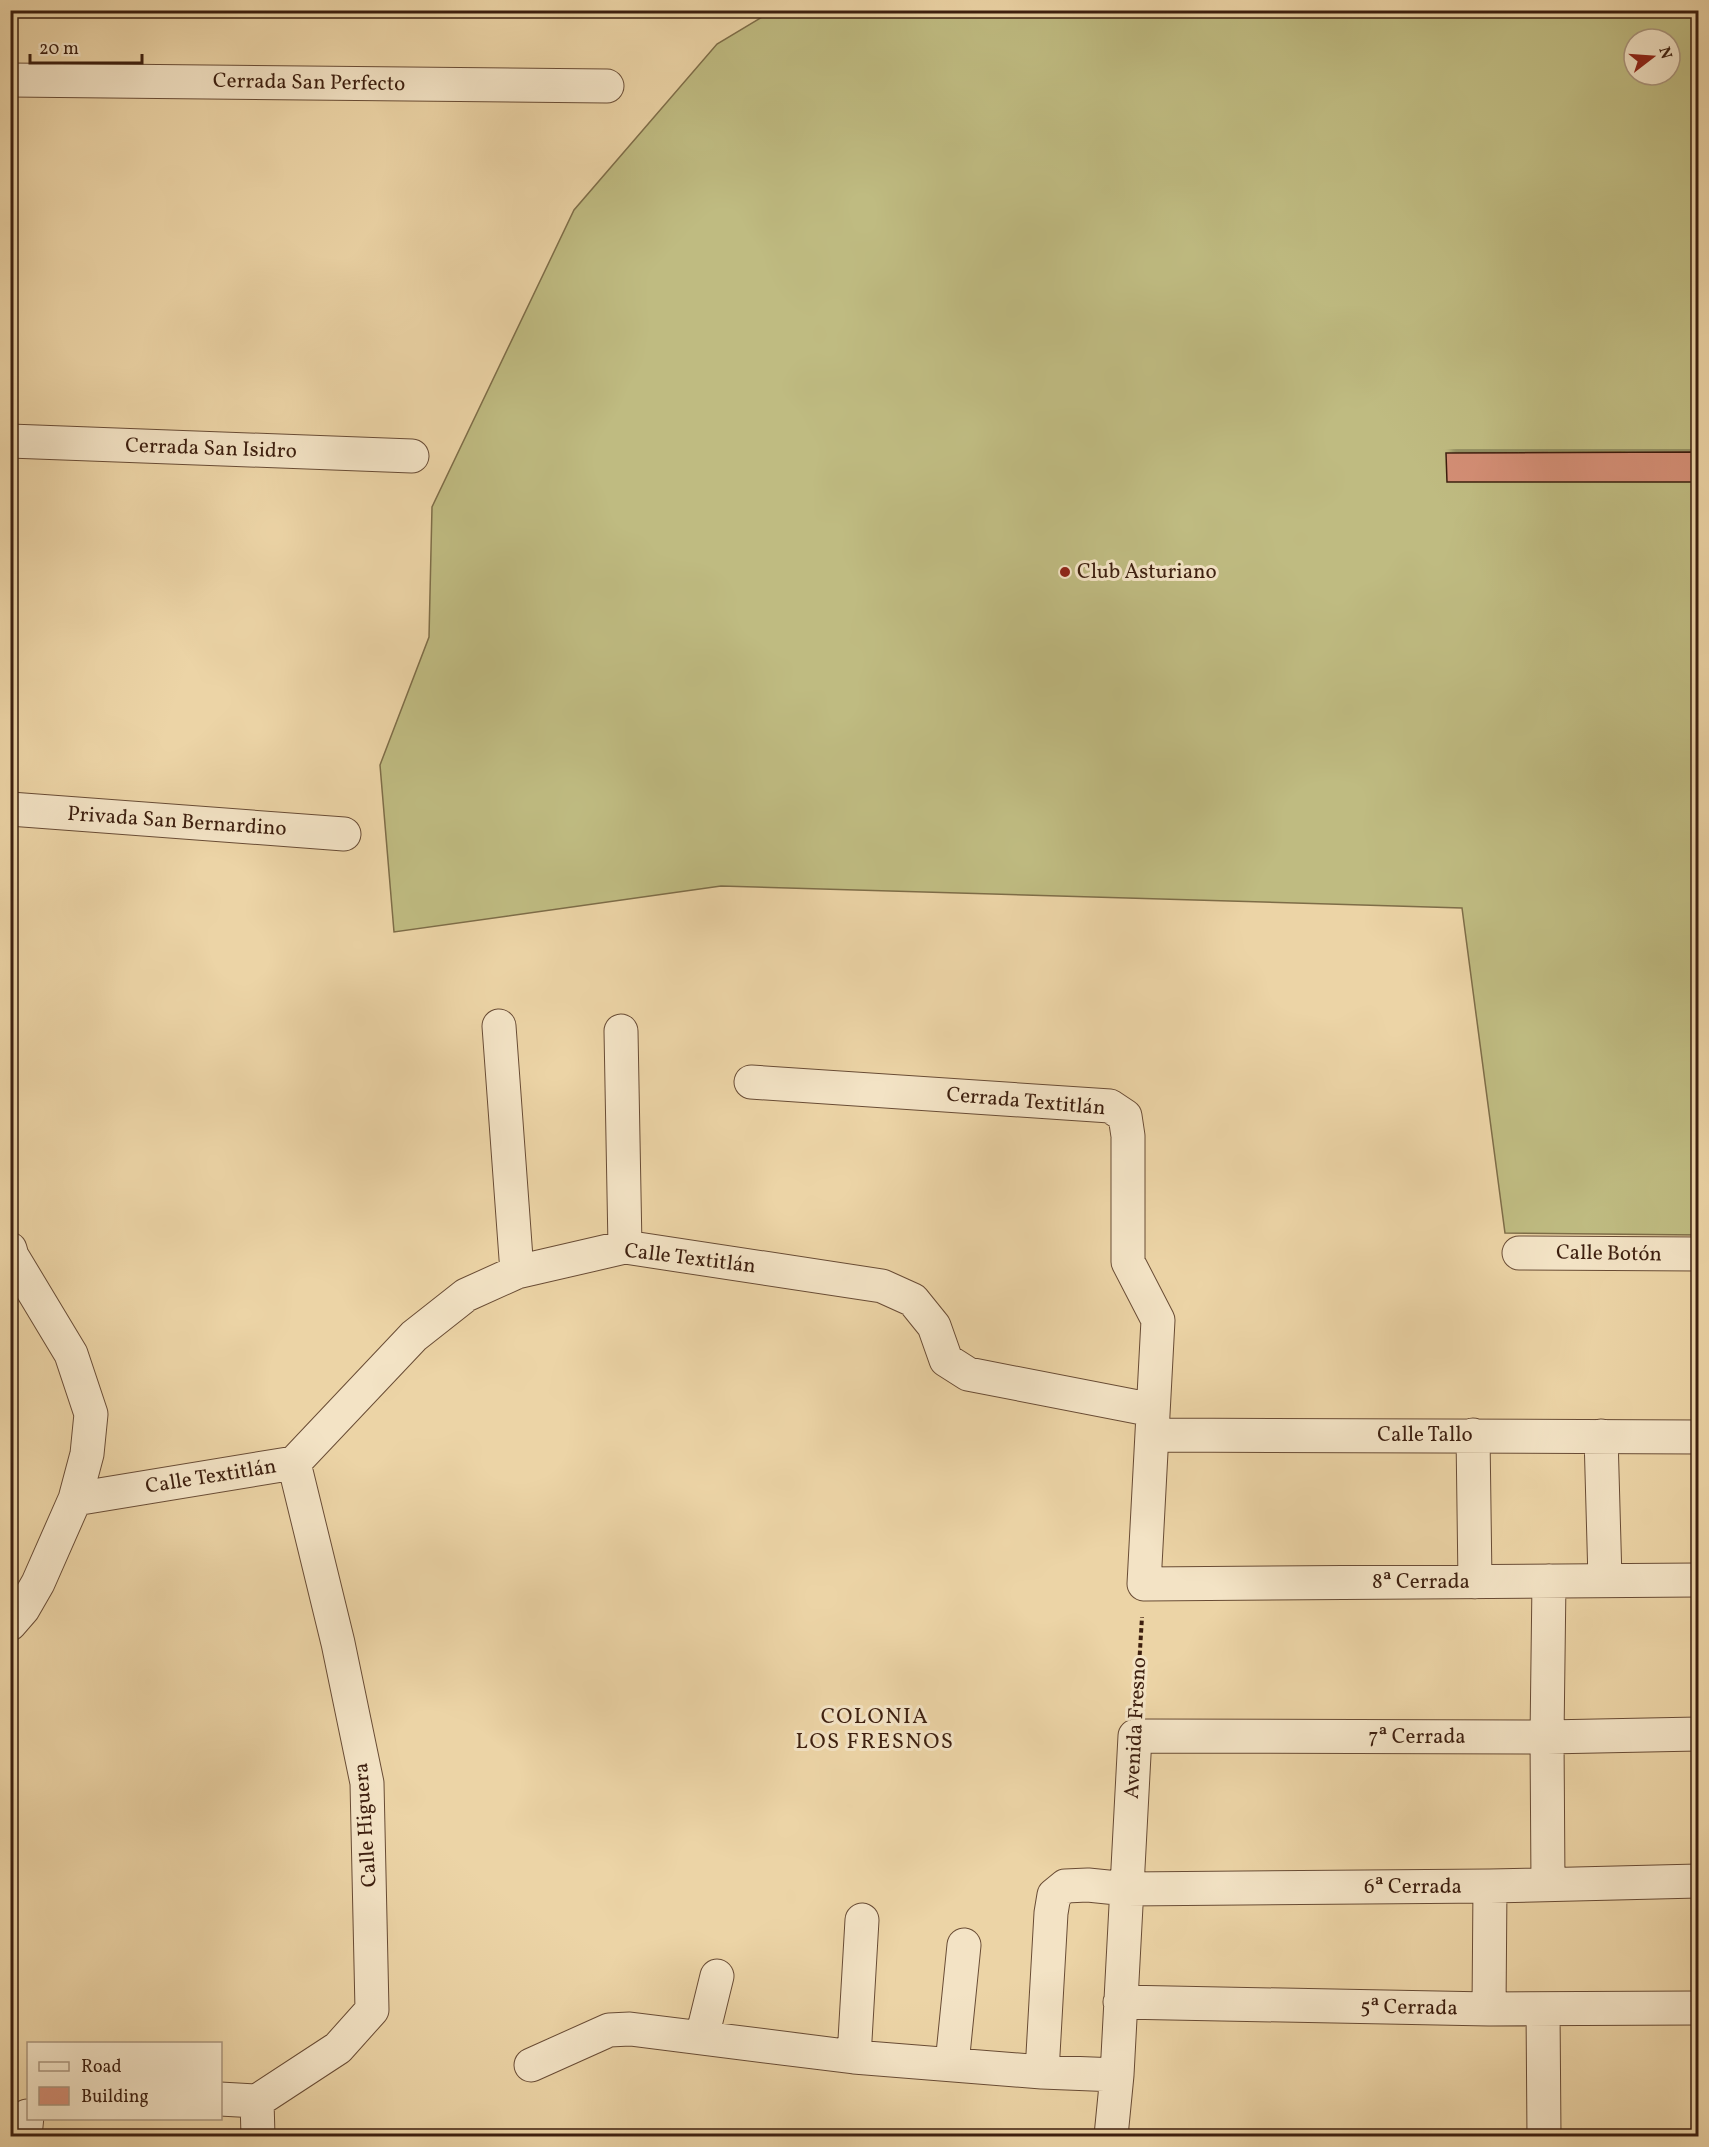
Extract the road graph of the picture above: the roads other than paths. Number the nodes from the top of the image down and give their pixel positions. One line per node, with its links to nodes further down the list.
1 (10, 80): 2 (street, Cerrada San Perfecto)
2 (607, 86)
3 (10, 441): 4 (street, Cerrada San Isidro)
4 (412, 456)
5 (10, 810): 6 (street, Privada San Bernardino)
6 (344, 834)
7 (499, 1026): 14 (street)
8 (621, 1031): 10 (street)
9 (751, 1082): 15 (street, Cerrada Textitlán)
10 (625, 1246): 14 (street, Calle Textitlán); 15 (street, Calle Textitlán)
11 (10, 1249): 20 (street)
12 (1519, 1253): 13 (street, Calle Botón)
13 (1698, 1254)
14 (517, 1272): 19 (street, Calle Textitlán)
15 (1152, 1423): 16 (street, Calle Tallo); 24 (street, 8ª Cerrada)
16 (1473, 1435): 17 (street, Calle Tallo); 24 (street)
17 (1601, 1436): 18 (street, Calle Tallo); 21 (street)
18 (1698, 1437)
19 (294, 1464): 20 (street, Calle Textitlán); 47 (street, Calle Higuera)
20 (75, 1499): 25 (street)
21 (1605, 1580): 22 (street, 8ª Cerrada); 23 (street, 8ª Cerrada)
22 (1698, 1580)
23 (1549, 1581): 24 (street, 8ª Cerrada); 28 (street)
24 (1475, 1582)
25 (10, 1624)
26 (1698, 1734): 28 (street, 7ª Cerrada)
27 (1135, 1736): 28 (street, 7ª Cerrada); 32 (street, Avenida Fresno)
28 (1547, 1737): 30 (street)
29 (1698, 1881): 30 (street, 6ª Cerrada)
30 (1548, 1884): 31 (street, 6ª Cerrada)
31 (1490, 1886): 32 (street, 6ª Cerrada); 38 (street)
32 (1127, 1889): 36 (street, Avenida Fresno); 44 (street, 6ª Cerrada)
33 (862, 1920): 41 (street)
34 (964, 1945): 42 (street)
35 (717, 1976): 40 (street)
36 (1120, 2002): 38 (street, 5ª Cerrada); 45 (street, Avenida Fresno)
37 (1698, 2008): 39 (street, 5ª Cerrada)
38 (1489, 2009): 39 (street, 5ª Cerrada)
39 (1543, 2009): 50 (street)
40 (702, 2037): 41 (street); 43 (street)
41 (854, 2057): 42 (street)
42 (952, 2064): 44 (street)
43 (531, 2065)
44 (1042, 2072): 45 (street)
45 (1117, 2075): 49 (street, Avenida Fresno)
46 (222, 2099): 47 (street)
47 (256, 2101): 48 (street)
48 (258, 2136)
49 (1111, 2136)
50 (1544, 2136)

